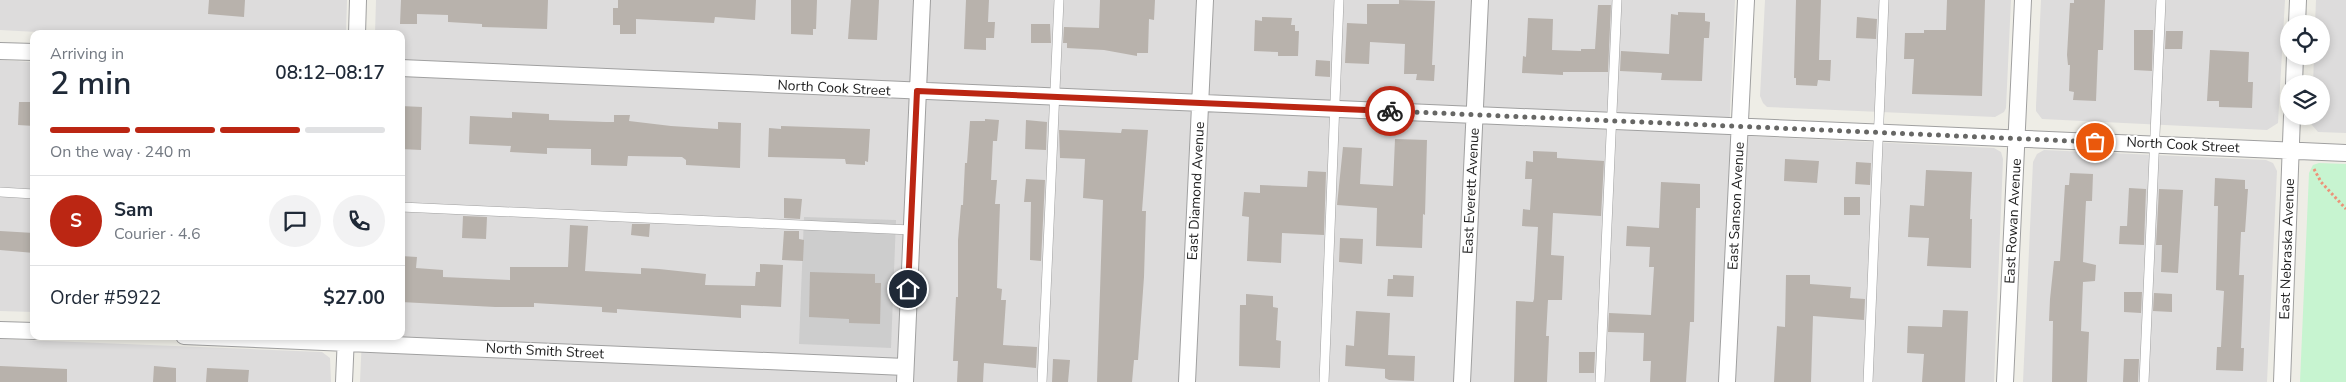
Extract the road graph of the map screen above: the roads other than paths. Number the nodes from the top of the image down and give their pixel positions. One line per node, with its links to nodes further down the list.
1 (358, 0): 14 (street)
2 (922, 0): 18 (street)
3 (1059, 0): 19 (lane)
4 (1205, 0): 20 (street, East Diamond Avenue)
5 (1340, 0): 21 (lane)
6 (1480, 0): 22 (street, East Everett Avenue)
7 (1618, 0): 23 (lane)
8 (1746, 0): 25 (street, East Sanson Avenue)
9 (1884, 0): 26 (lane)
10 (2023, 0): 27 (street, East Rowan Avenue)
11 (2161, 0): 28 (lane)
12 (2298, 0): 13 (street)
13 (2297, 15)
14 (357, 30)
15 (0, 51): 16 (street)
16 (30, 52)
17 (405, 68): 18 (street, North Cook Street)
18 (917, 91): 19 (street, North Cook Street); 34 (street)
19 (1054, 97): 20 (street, North Cook Street); 41 (lane)
20 (1201, 104): 21 (street, North Cook Street); 42 (street, East Diamond Avenue)
21 (1335, 109): 22 (street, North Cook Street); 43 (lane)
22 (1475, 115): 23 (street, North Cook Street); 44 (street, East Everett Avenue)
23 (1612, 121): 25 (street, North Cook Street); 45 (lane)
24 (2292, 125): 29 (street, East Nebraska Avenue)
25 (1740, 128): 26 (street, North Cook Street); 46 (street, East Sanson Avenue)
26 (1878, 132): 27 (street, North Cook Street); 47 (lane)
27 (2016, 138): 28 (street, North Cook Street); 48 (street, East Rowan Avenue)
28 (2154, 144): 29 (street, North Cook Street); 49 (lane)
29 (2291, 150): 30 (street, North Cook Street); 50 (street, East Nebraska Avenue)
30 (2346, 153)
31 (0, 192): 32 (lane)
32 (30, 194)
33 (405, 207): 34 (lane)
34 (911, 230): 39 (street)
35 (0, 330): 36 (street)
36 (30, 331)
37 (346, 340): 40 (street)
38 (362, 340): 39 (street, North Smith Street)
39 (905, 374)
40 (344, 382)
41 (1042, 382)
42 (1187, 382)
43 (1324, 382)
44 (1462, 382)
45 (1600, 382)
46 (1727, 382)
47 (1868, 382)
48 (2005, 382)
49 (2144, 382)
50 (2282, 382)

